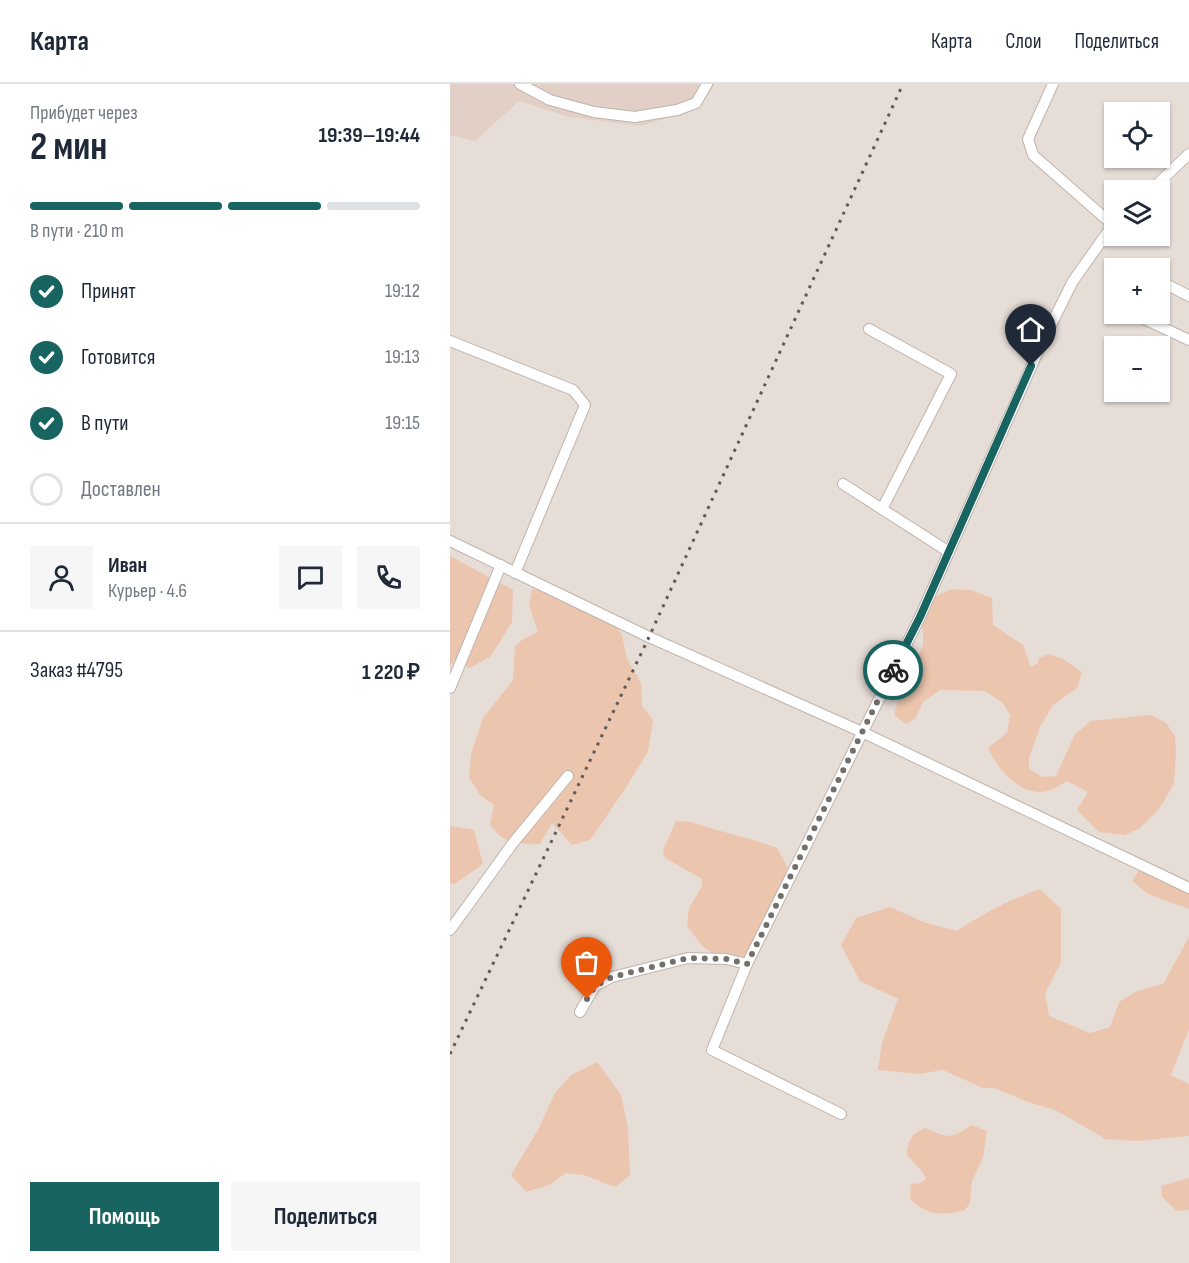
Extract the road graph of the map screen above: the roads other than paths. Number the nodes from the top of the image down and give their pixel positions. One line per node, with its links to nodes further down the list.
1 (520, 84): 2 (street)
2 (707, 84)
3 (1053, 84): 6 (street)
4 (1189, 154): 5 (street)
5 (1162, 180)
6 (1104, 217)
7 (1104, 237): 17 (street)
8 (1170, 287): 9 (street)
9 (1189, 297)
10 (1155, 324): 12 (street)
11 (869, 329): 15 (street)
12 (1189, 340)
13 (450, 341): 19 (street)
14 (843, 484): 15 (street)
15 (882, 509): 17 (street)
16 (450, 541): 18 (street)
17 (949, 552): 21 (street)
18 (501, 565): 19 (street); 20 (street)
19 (515, 573): 21 (street)
20 (450, 688)
21 (862, 732): 23 (street); 25 (street)
22 (568, 776): 24 (street)
23 (1189, 888)
24 (450, 930)
25 (747, 964): 26 (street); 27 (street)
26 (580, 1012)
27 (841, 1114)

